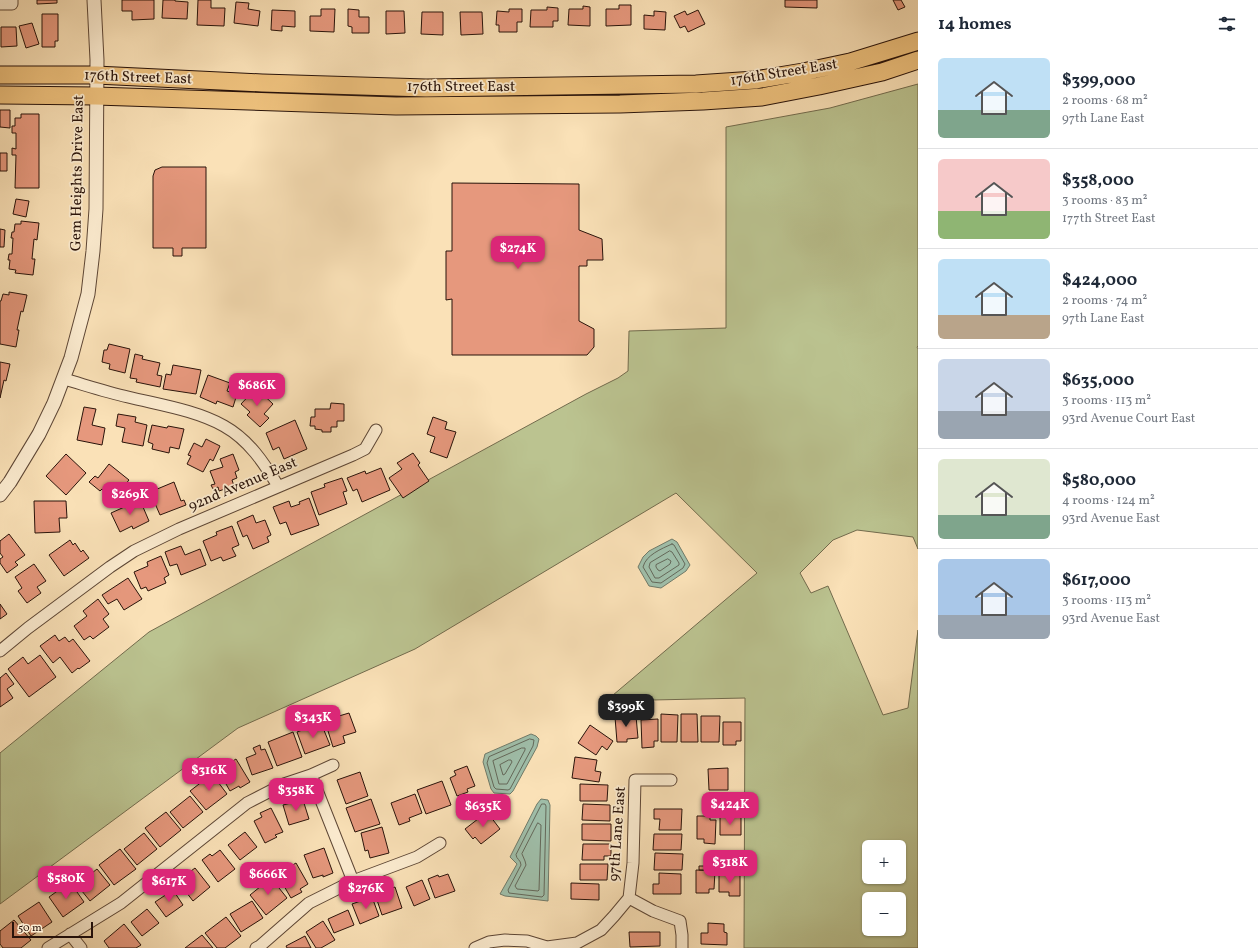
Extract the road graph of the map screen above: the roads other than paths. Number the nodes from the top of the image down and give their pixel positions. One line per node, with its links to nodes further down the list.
1 (94, 0): 7 (street, Gem Heights Drive East)
2 (12, 2): 3 (street)
3 (0, 4)
4 (918, 41): 7 (main road, 176th Street East)
5 (918, 60): 9 (main road, 176th Street East)
6 (0, 75): 7 (main road, 176th Street East)
7 (96, 75): 9 (street, Gem Heights Drive East)
8 (0, 95): 9 (main road, 176th Street East)
9 (96, 96): 10 (street, Gem Heights Drive East)
10 (64, 379): 12 (street); 13 (street, Gem Heights Drive East)
11 (376, 430): 12 (street, 92nd Avenue East)
12 (278, 486): 14 (street, 92nd Avenue East)
13 (0, 495)
14 (0, 651)
15 (333, 765): 16 (street)
16 (311, 775): 19 (street); 21 (street)
17 (671, 780): 20 (street, 97th Lane East)
18 (440, 843): 19 (street)
19 (353, 881): 22 (street)
20 (629, 898): 23 (street); 27 (street)
21 (70, 934): 24 (street); 25 (street)
22 (259, 947)
23 (547, 947): 26 (street)
24 (48, 948)
25 (81, 948)
26 (474, 948)
27 (682, 948)

